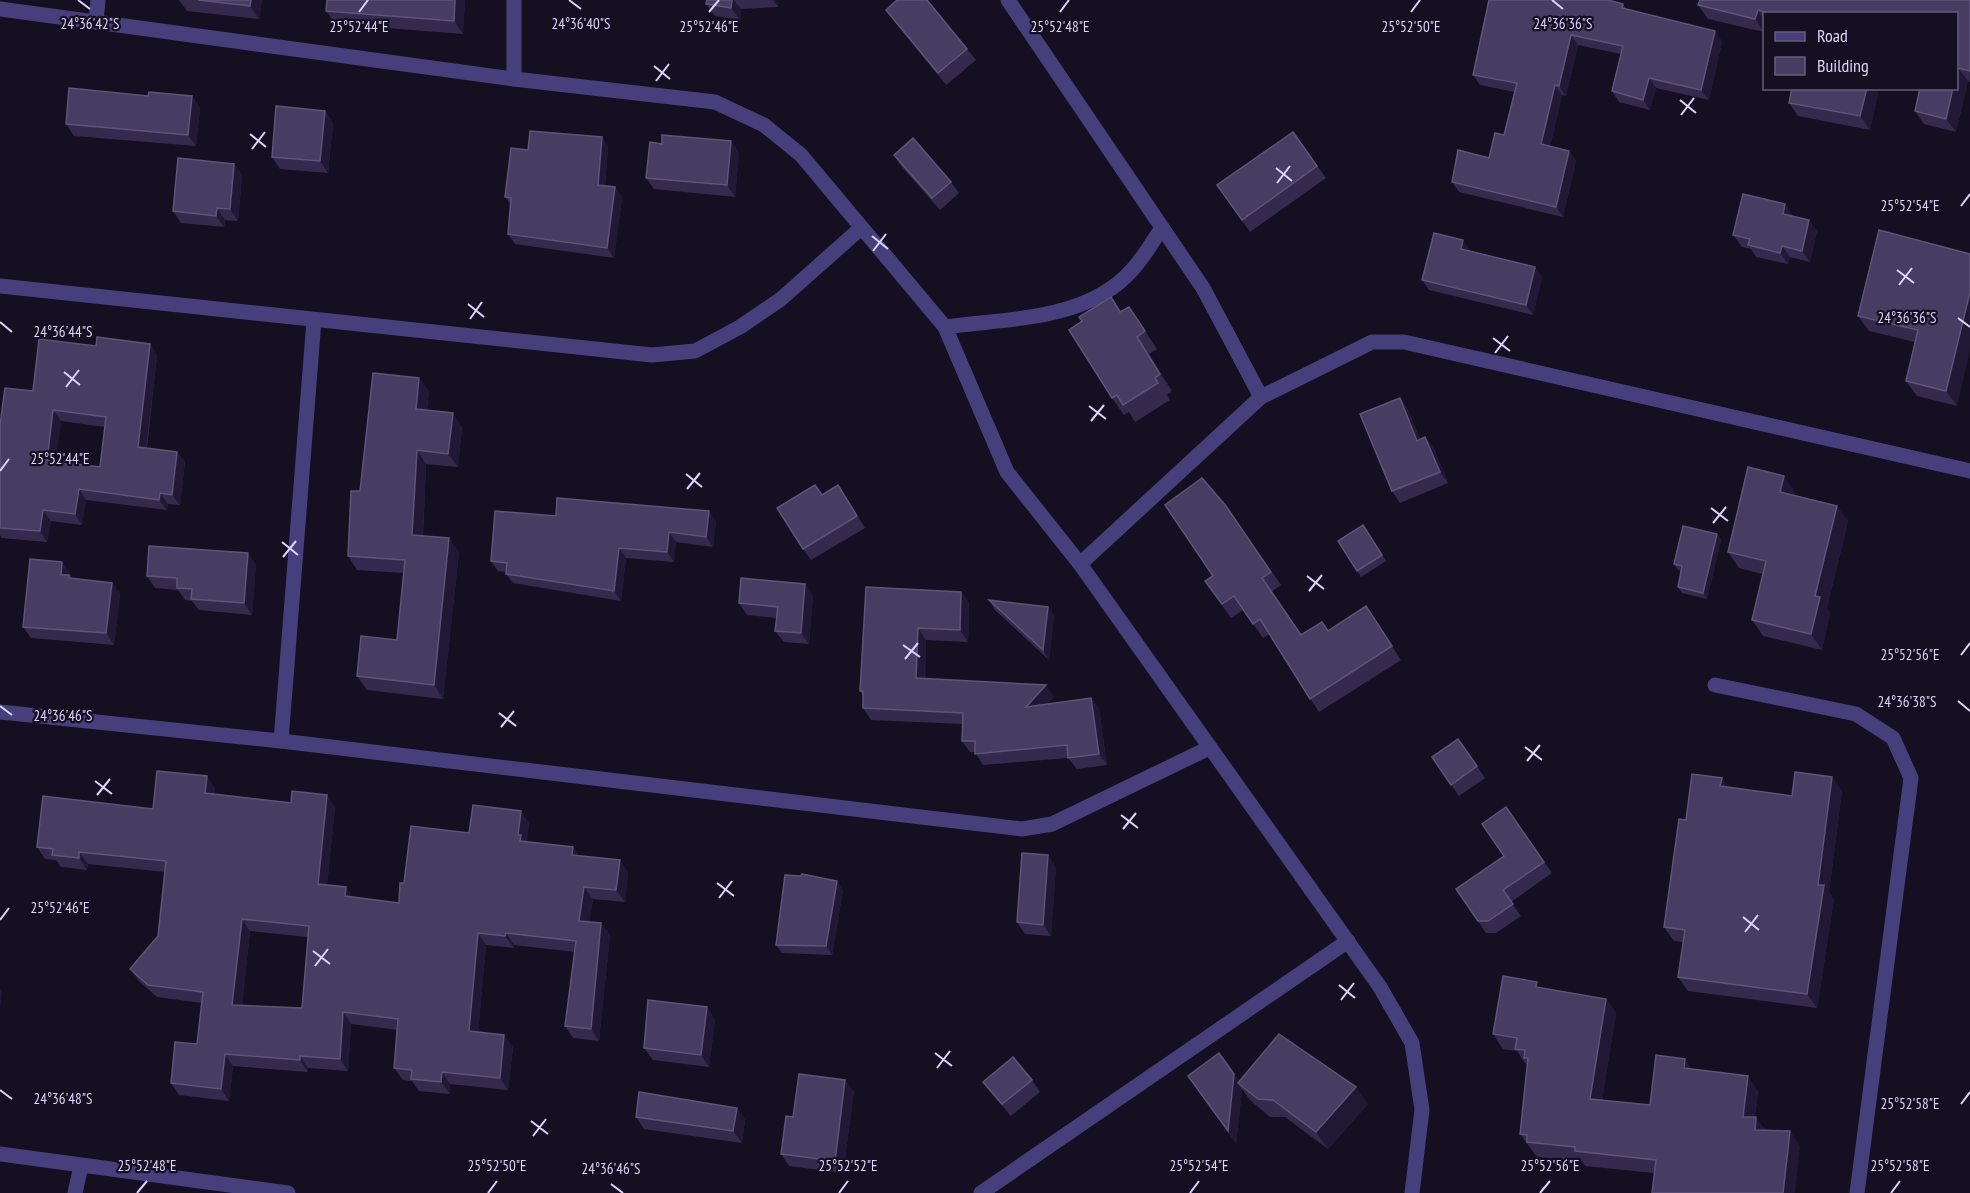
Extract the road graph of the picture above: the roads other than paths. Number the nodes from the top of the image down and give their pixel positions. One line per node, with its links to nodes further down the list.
1 (98, 0): 5 (street)
2 (514, 0): 6 (street)
3 (1008, 0): 8 (street)
4 (0, 9): 5 (street)
5 (96, 22): 6 (street)
6 (514, 79): 7 (street)
7 (861, 228): 10 (street); 11 (street)
8 (1162, 228): 11 (street); 12 (street)
9 (0, 286): 10 (street)
10 (314, 320): 17 (street)
11 (945, 327): 14 (street)
12 (1261, 397): 13 (street); 14 (street)
13 (1970, 471)
14 (1080, 564): 18 (street)
15 (1714, 685): 26 (street)
16 (0, 712): 17 (street)
17 (281, 741): 18 (street)
18 (1209, 748): 19 (street)
19 (1348, 941): 24 (street); 25 (street)
20 (0, 1154): 21 (street)
21 (81, 1166): 22 (street); 23 (street)
22 (75, 1193)
23 (288, 1193)
24 (981, 1193)
25 (1412, 1193)
26 (1857, 1193)

